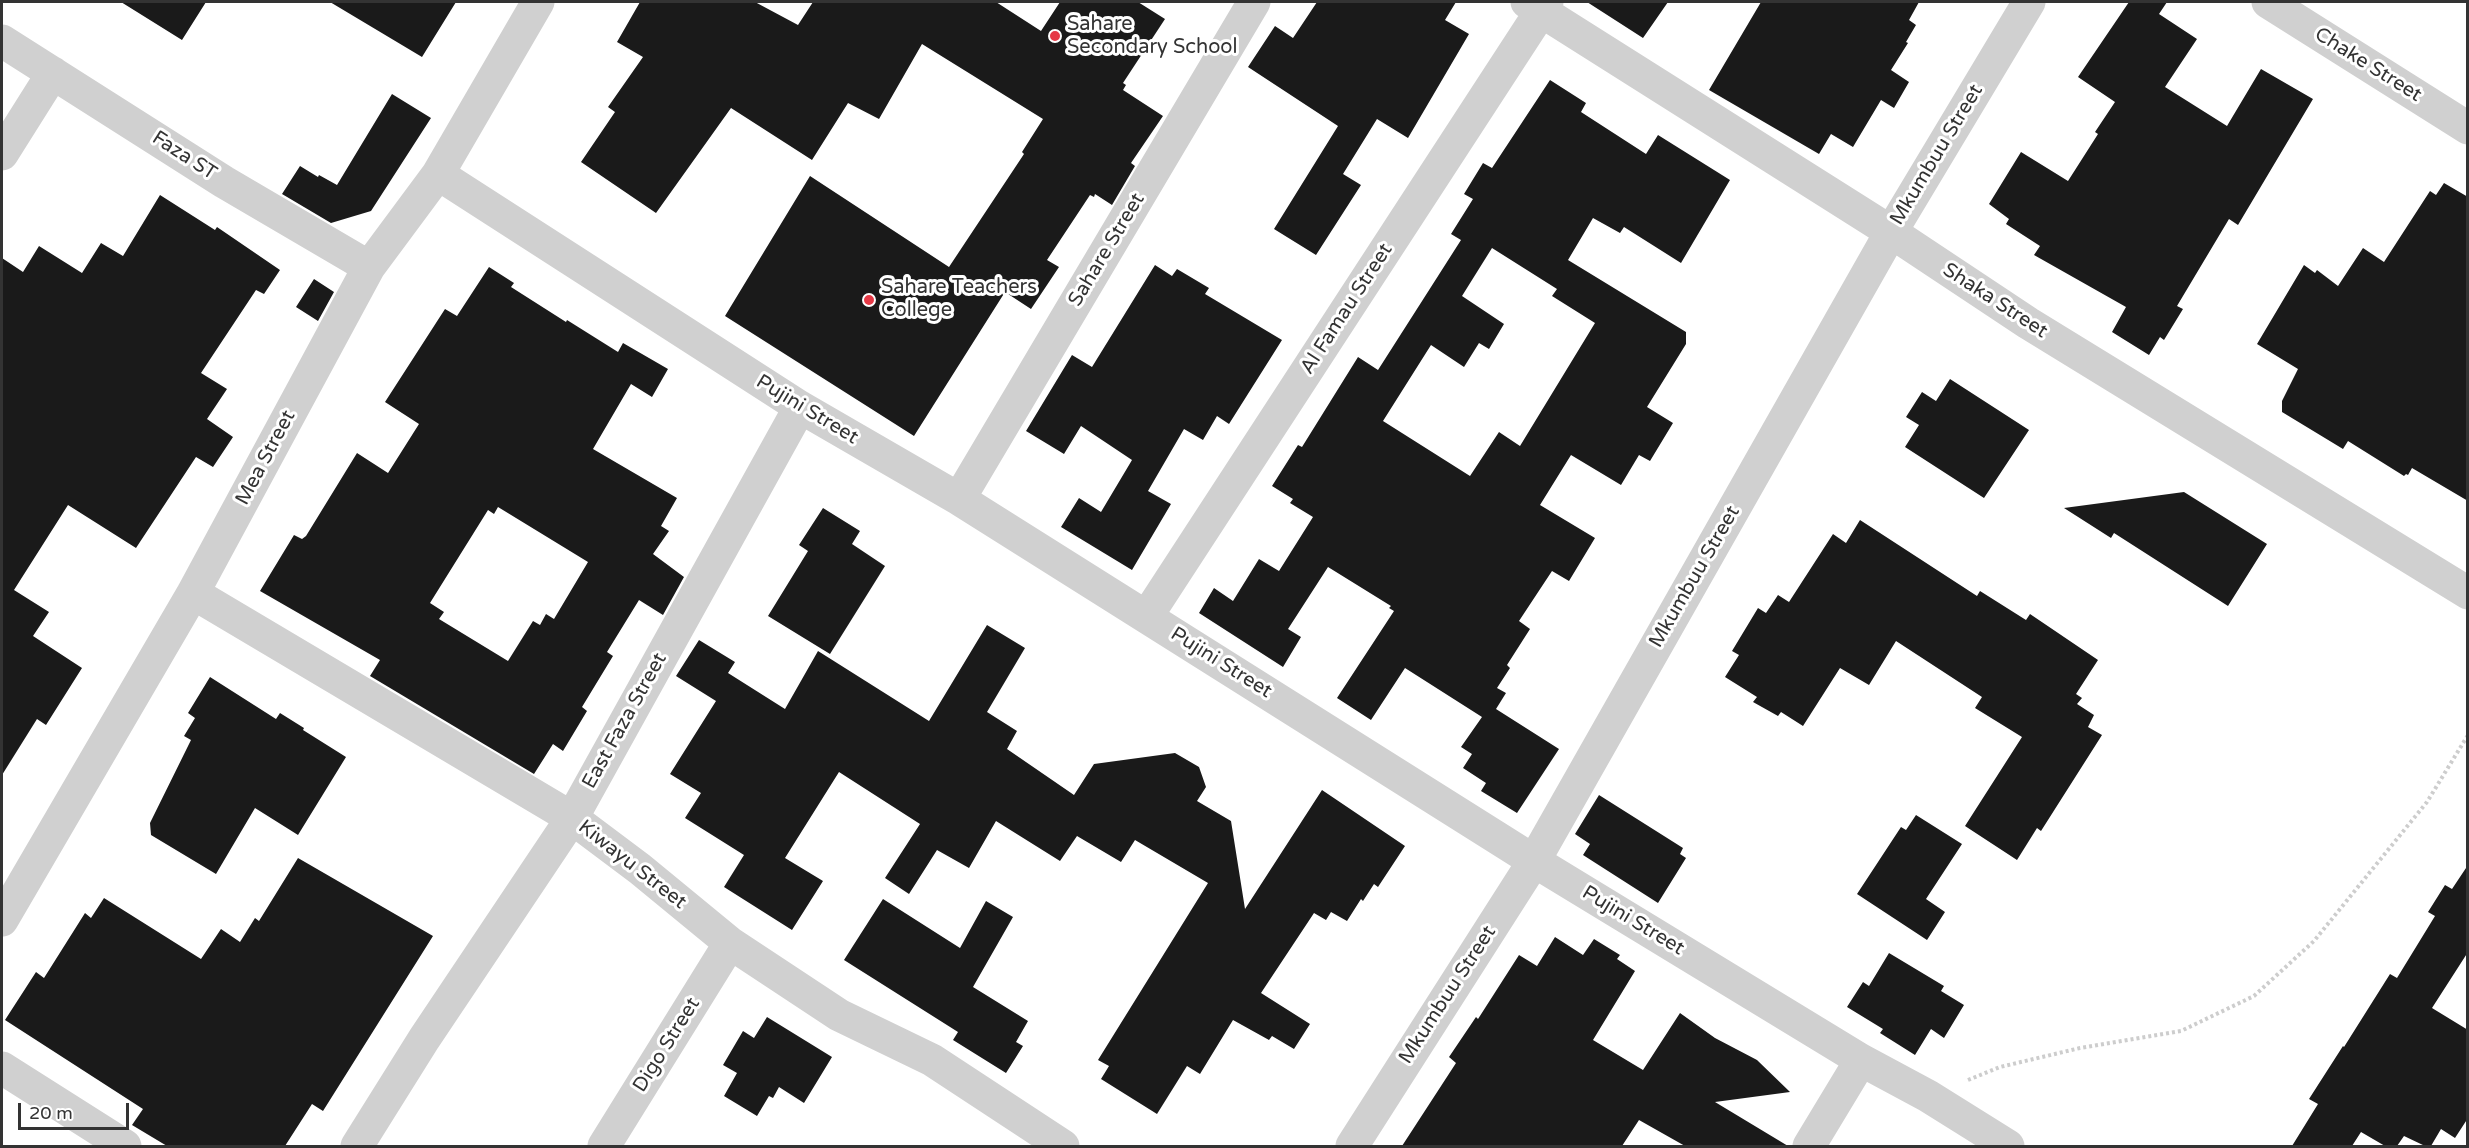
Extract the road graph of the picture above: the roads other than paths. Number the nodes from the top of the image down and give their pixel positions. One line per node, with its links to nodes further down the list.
1 (538, 2): 10 (street, Mea Street)
2 (1254, 2): 14 (street, Sahare Street)
3 (2030, 2): 11 (street, Mkumbuu Street)
4 (2268, 2): 8 (street, Chake Street)
5 (1538, 4): 11 (street, Shaka Street); 17 (street, Al Famau Street)
6 (2, 42): 7 (street, Faza ST)
7 (53, 73): 9 (street); 12 (street, Faza ST)
8 (2468, 128)
9 (2, 154)
10 (438, 174): 12 (street, Mea Street); 13 (street, Pujini Street)
11 (1891, 232): 16 (street, Shaka Street); 19 (street, Mkumbuu Street)
12 (369, 267): 15 (street, Mea Street)
13 (800, 407): 14 (street, Pujini Street); 18 (street, East Faza Street)
14 (959, 499): 17 (street, Pujini Street)
15 (193, 593): 18 (street, Kiwayu Street); 20 (street, Mea Street)
16 (2468, 594)
17 (1147, 616): 19 (street, Pujini Street)
18 (572, 818): 21 (street, Kiwayu Street); 25 (street, East Faza Street)
19 (1534, 861): 22 (street, Pujini Street); 28 (street, Mkumbuu Street)
20 (2, 920)
21 (730, 943): 26 (street, Digo Street); 27 (street, Kiwayu Street)
22 (1861, 1060): 29 (street); 30 (street, Pujini Street)
23 (2, 1068): 24 (street)
24 (125, 1146)
25 (357, 1146)
26 (604, 1146)
27 (1063, 1146)
28 (1352, 1146)
29 (1809, 1146)
30 (2008, 1146)

